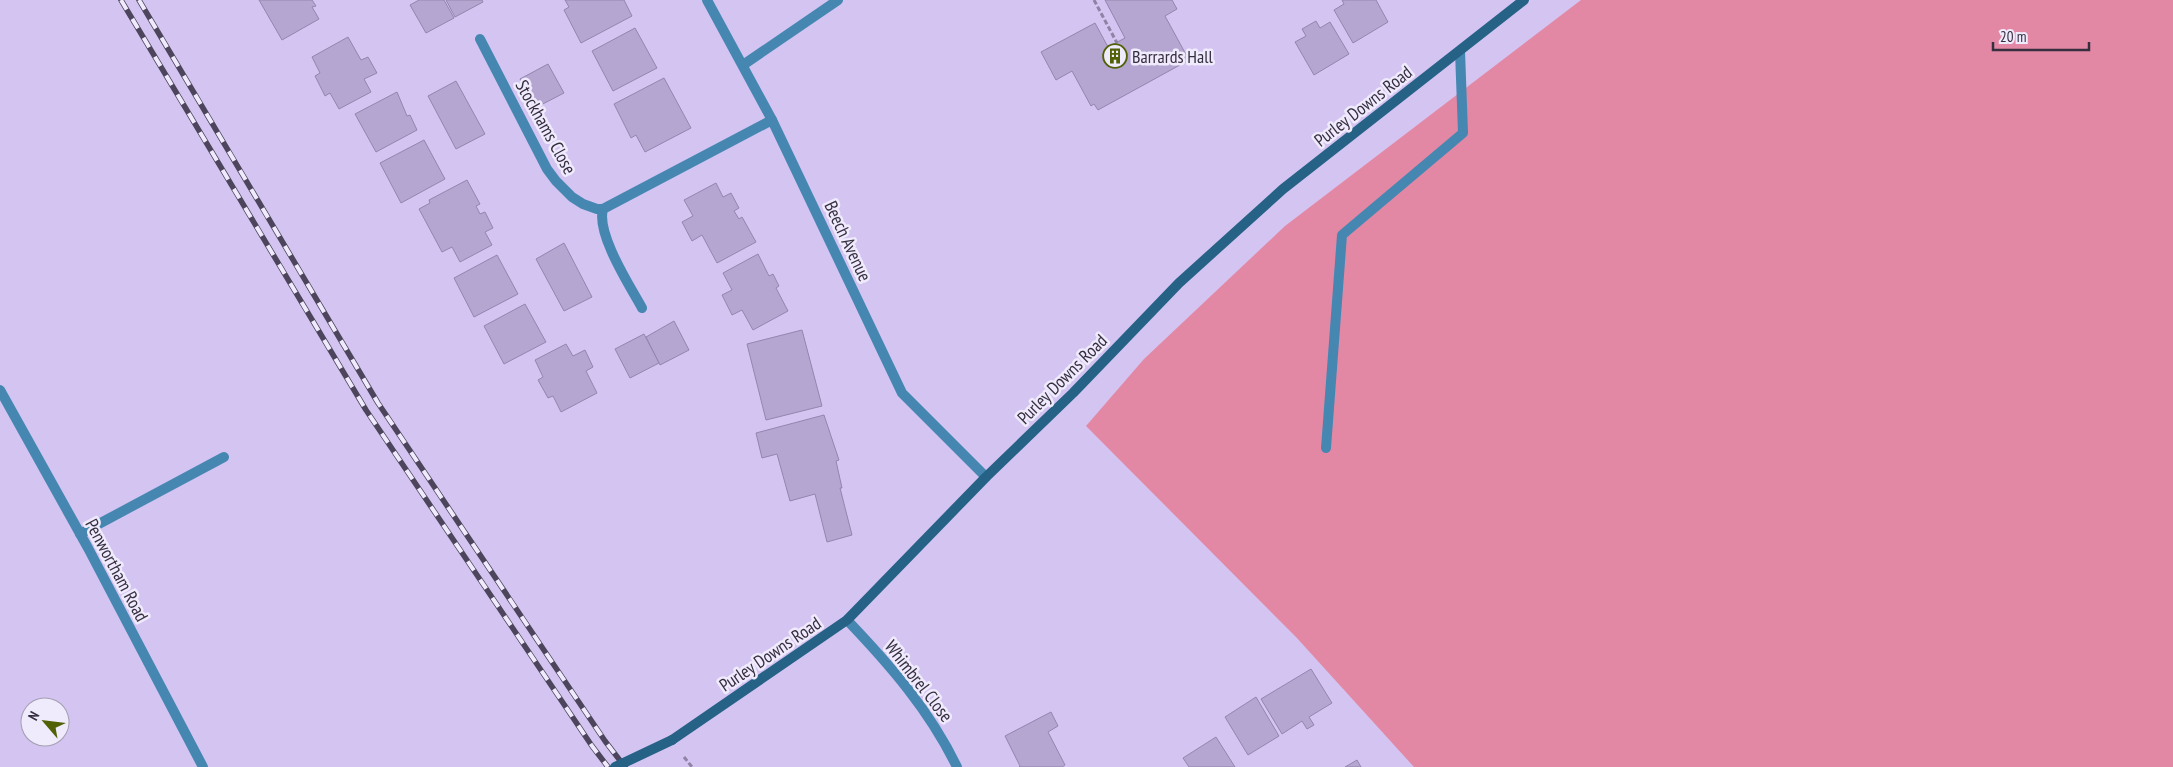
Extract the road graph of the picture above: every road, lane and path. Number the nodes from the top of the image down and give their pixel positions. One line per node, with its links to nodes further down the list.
1 (838, 0): 8 (street)
2 (1094, 0): 6 (path)
3 (1524, 0): 7 (street, Purley Downs Road)
4 (711, 2): 8 (street, Beech Avenue)
5 (480, 39): 10 (street, Stockhams Close)
6 (1117, 43)
7 (1460, 51): 13 (street); 15 (street, Purley Downs Road)
8 (743, 65): 9 (street, Beech Avenue)
9 (772, 120): 10 (street); 15 (street, Beech Avenue)
10 (603, 209): 11 (street)
11 (642, 308)
12 (0, 390): 16 (street, Penwortham Road)
13 (1326, 448)
14 (224, 457): 16 (street)
15 (986, 476): 17 (street, Purley Downs Road)
16 (80, 534): 18 (street, Penwortham Road)
17 (847, 620): 19 (street, Purley Downs Road, bridge); 20 (street, Whimbrel Close)
18 (203, 767)
19 (615, 767)
20 (957, 767)

